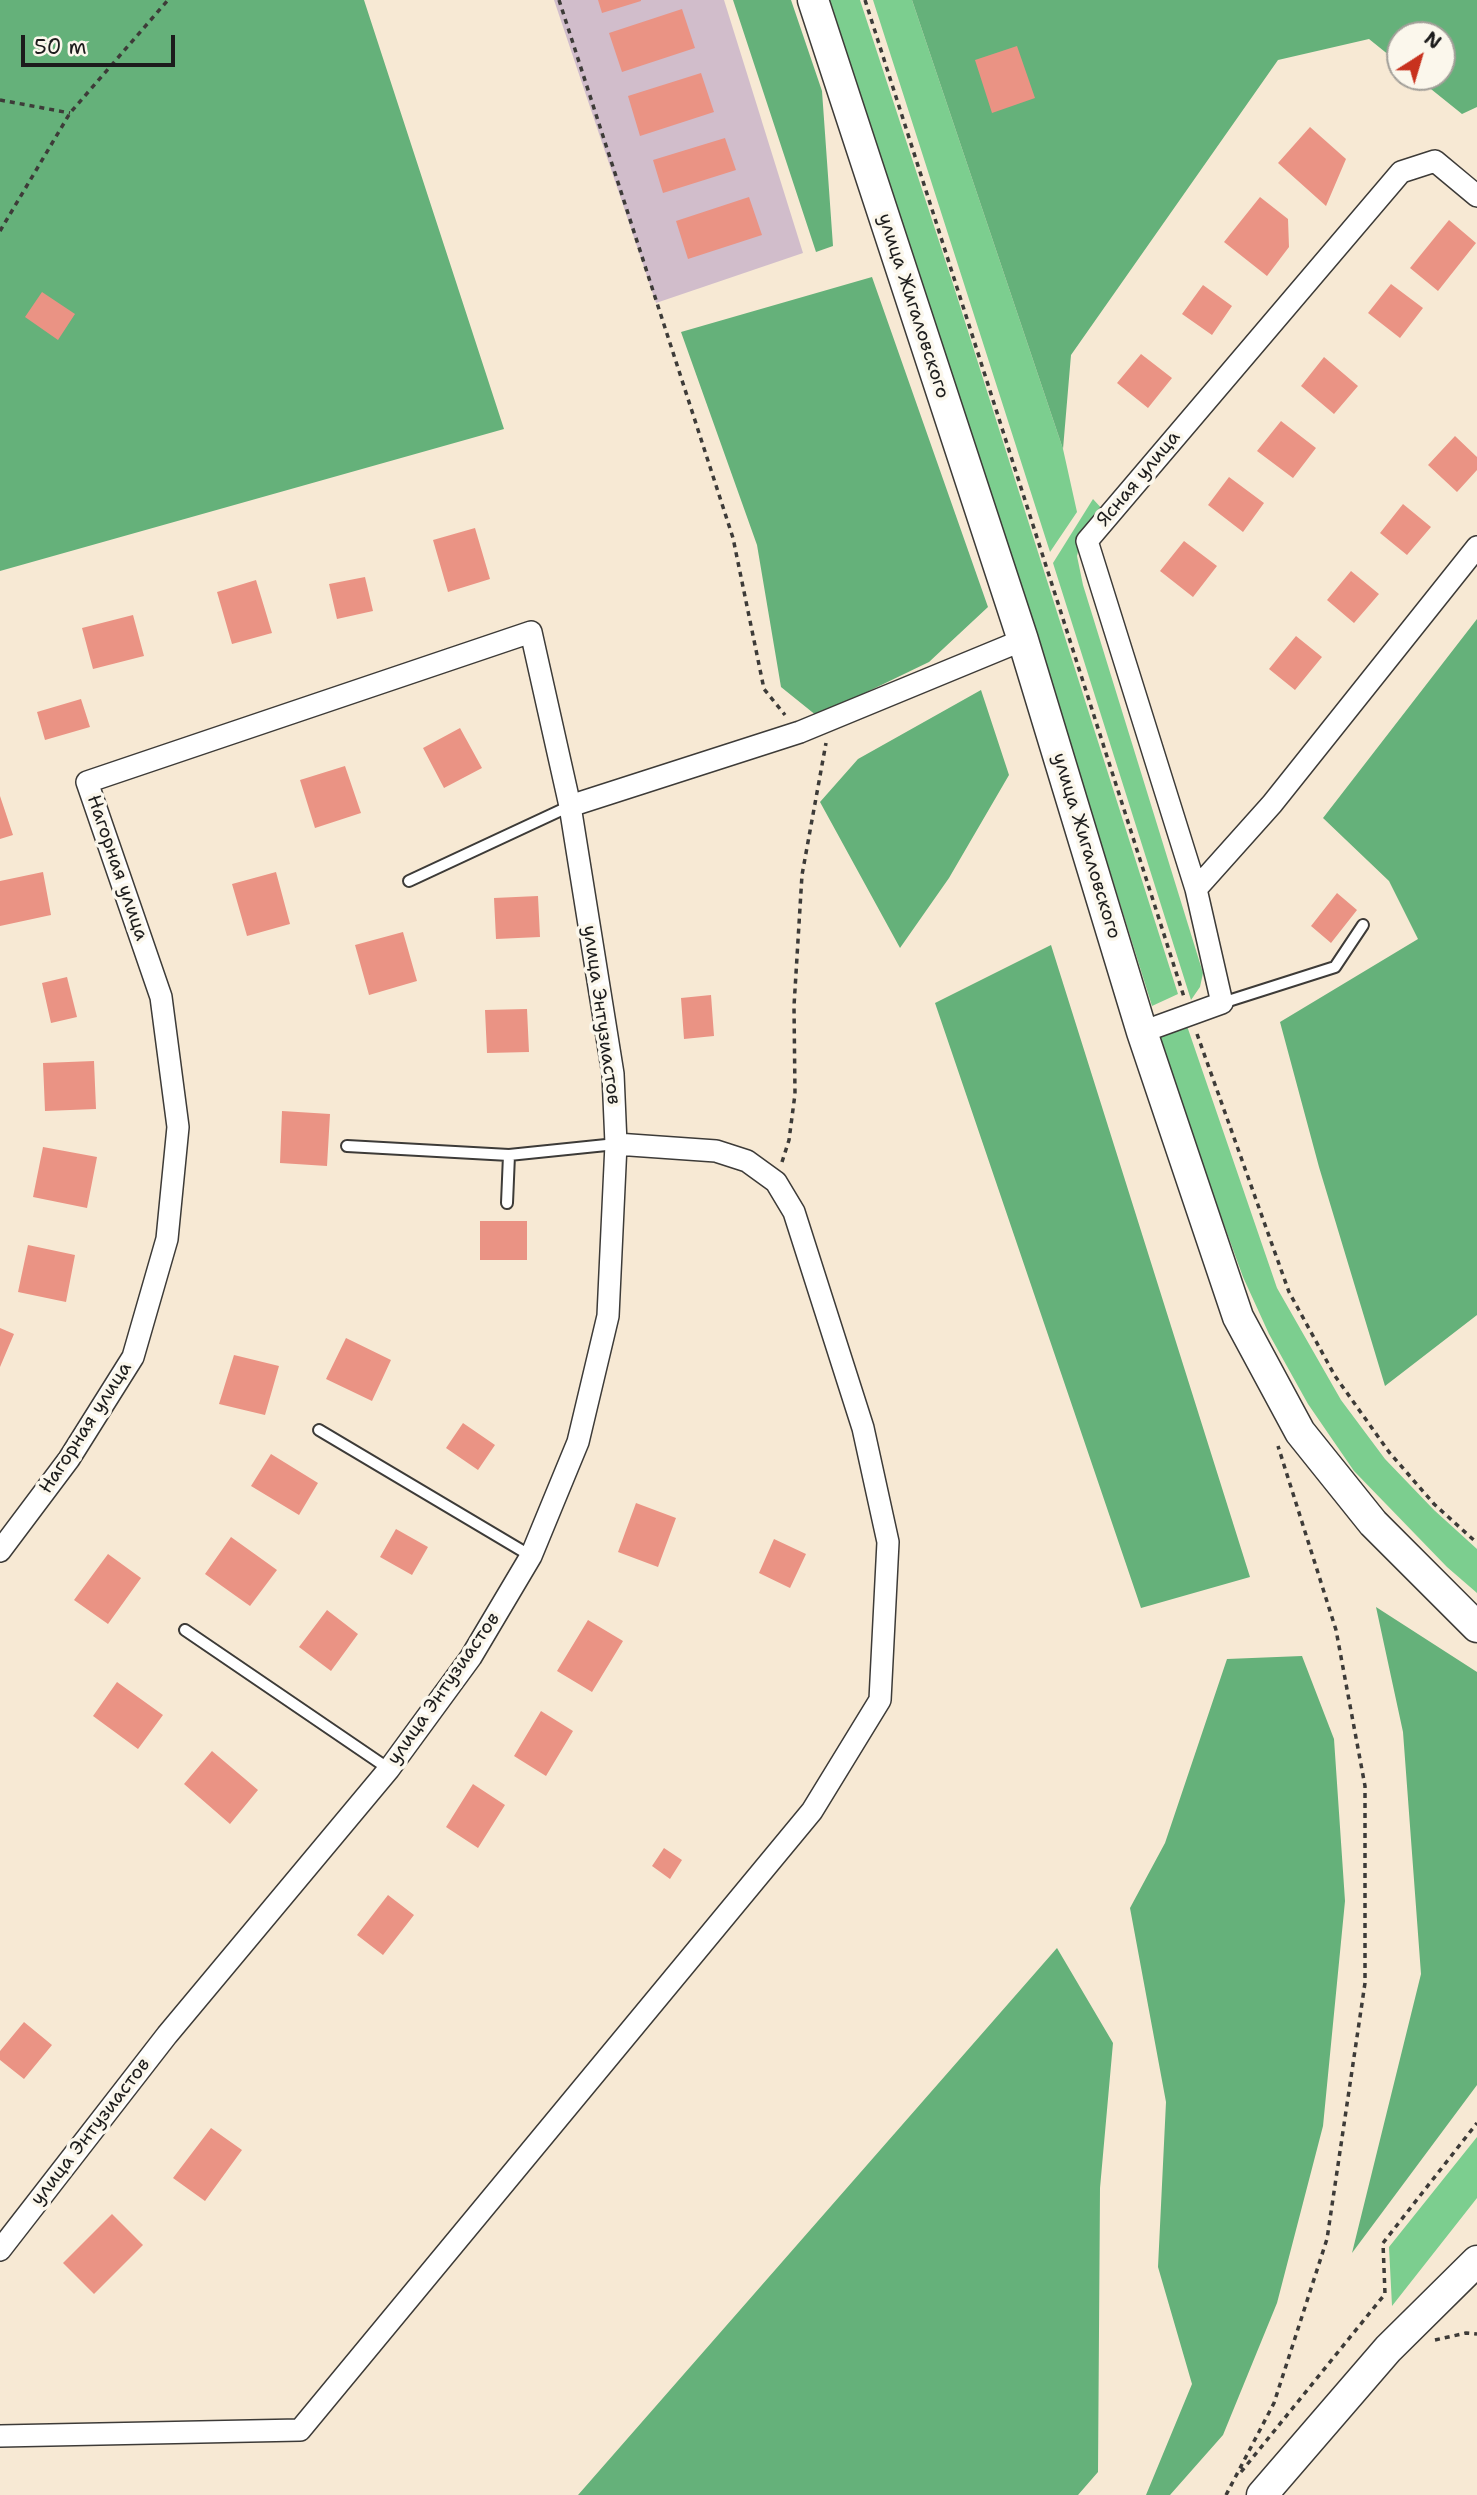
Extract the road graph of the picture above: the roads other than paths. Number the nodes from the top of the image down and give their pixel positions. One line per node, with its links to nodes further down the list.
1 (813, 0): 4 (main road, улица Жигаловского)
2 (1477, 196): 7 (street, Ясная улица)
3 (1477, 547): 7 (street)
4 (1023, 640): 5 (street); 10 (main road, улица Жигаловского)
5 (570, 806): 6 (lane); 11 (street, улица Энтузиастов); 16 (street, Нагорная улица)
6 (409, 881)
7 (1196, 889): 9 (street, Ясная улица)
8 (1363, 925): 9 (lane)
9 (1222, 1003): 10 (street)
10 (1142, 1032): 18 (main road, улица Жигаловского)
11 (616, 1144): 13 (lane); 17 (street, улица Энтузиастов); 23 (street)
12 (346, 1146): 13 (lane)
13 (509, 1155): 14 (lane)
14 (507, 1203)
15 (319, 1430): 17 (lane)
16 (0, 1551)
17 (531, 1556): 20 (street, улица Энтузиастов)
18 (1477, 1628)
19 (185, 1630): 20 (lane)
20 (389, 1769): 21 (street, улица Энтузиастов)
21 (0, 2249)
22 (1477, 2261): 24 (main road)
23 (0, 2436)
24 (1262, 2495)

